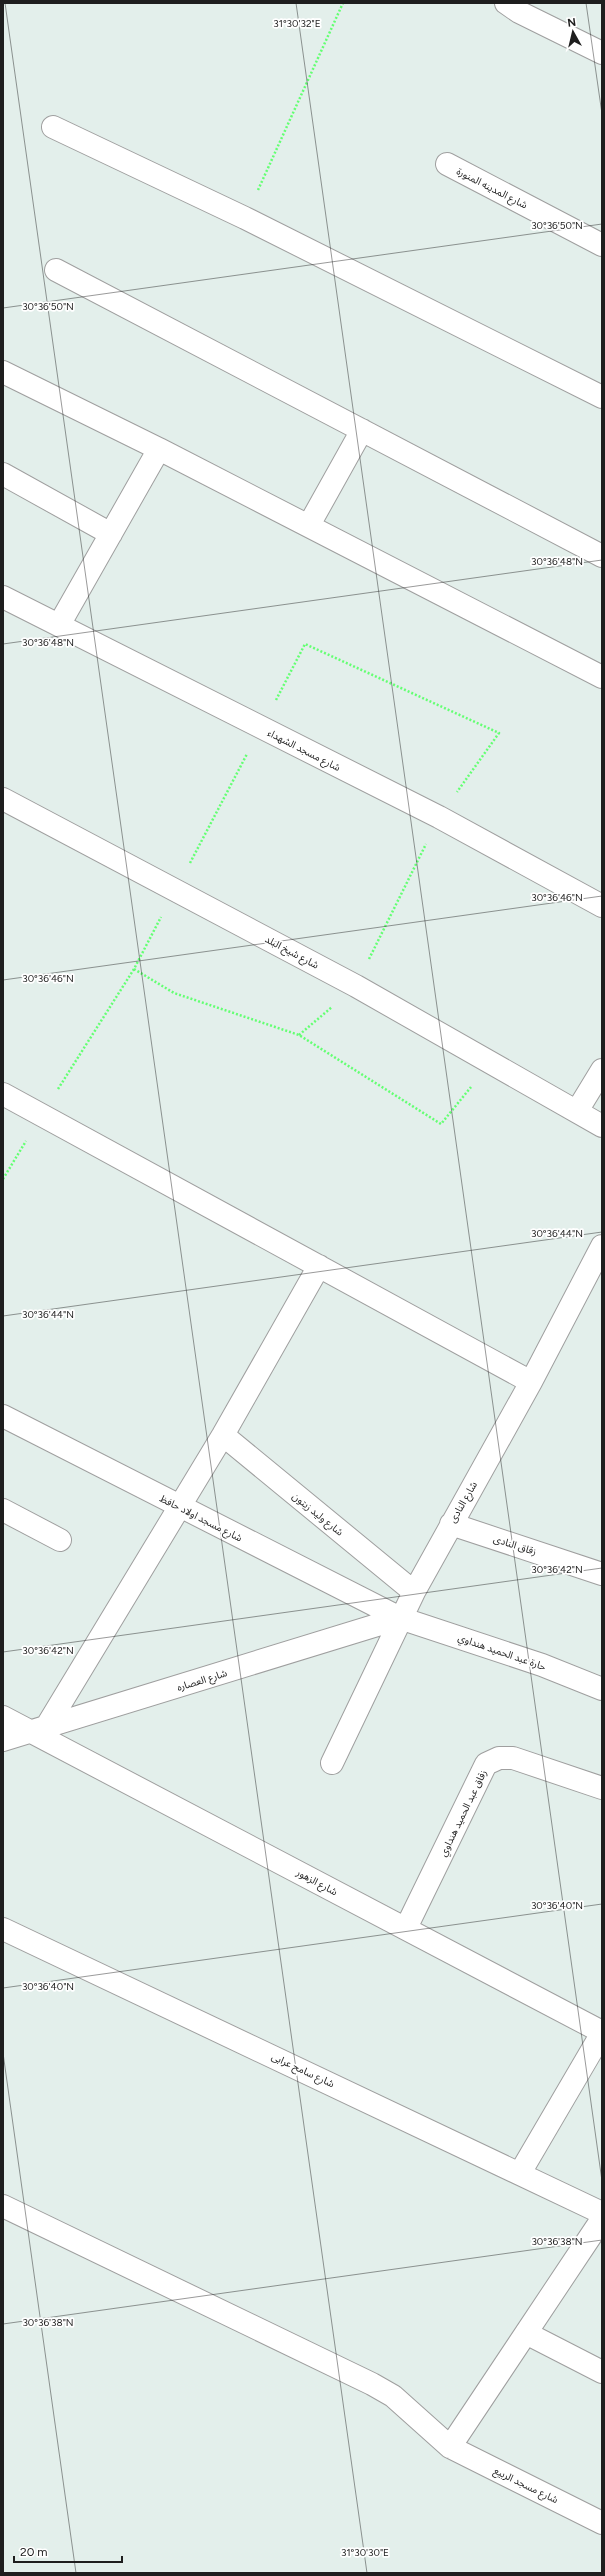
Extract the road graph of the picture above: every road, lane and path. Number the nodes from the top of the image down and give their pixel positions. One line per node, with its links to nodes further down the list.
1 (343, 3): 6 (path)
2 (506, 3): 3 (street)
3 (602, 53)
4 (53, 127): 6 (street)
5 (447, 164): 7 (street, شارع المدينه المنورة)
6 (245, 218): 10 (street)
7 (602, 245)
8 (56, 270): 11 (street)
9 (3, 372): 12 (street)
10 (602, 397)
11 (362, 430): 14 (street); 16 (street)
12 (159, 448): 14 (street); 15 (street)
13 (3, 474): 15 (street)
14 (309, 525): 19 (street)
15 (111, 534): 18 (street)
16 (602, 556)
17 (3, 598): 18 (street, شارع مسجد الشهداء)
18 (59, 625): 22 (street, شارع مسجد الشهداء)
19 (602, 677)
20 (499, 733): 22 (path)
21 (3, 799): 23 (street, شارع شيخ البلد)
22 (439, 817): 24 (street, شارع مسجد الشهداء); 26 (path)
23 (176, 889): 25 (path); 26 (street, شارع شيخ البلد)
24 (602, 906)
25 (134, 970): 27 (path); 32 (path)
26 (356, 986): 27 (path); 28 (street, شارع شيخ البلد)
27 (299, 1035): 28 (path)
28 (491, 1062): 31 (street, شارع شيخ البلد)
29 (602, 1070): 31 (street)
30 (3, 1094): 32 (street)
31 (577, 1111): 33 (street, شارع شيخ البلد)
32 (43, 1114): 34 (path); 36 (street)
33 (602, 1126)
34 (3, 1179)
35 (602, 1246): 37 (street, شارع النادى)
36 (319, 1266): 37 (street); 39 (street)
37 (531, 1382): 42 (street, شارع النادى)
38 (3, 1416): 40 (street, شارع مسجد اولاد حافظ)
39 (223, 1435): 40 (street); 45 (street, شارع وليد زيتون)
40 (179, 1507): 46 (street, شارع مسجد اولاد حافظ); 49 (street)
41 (3, 1510): 43 (street)
42 (451, 1524): 44 (street, زقاق النادى); 45 (street, شارع النادى)
43 (60, 1540)
44 (602, 1574)
45 (414, 1592): 46 (street, شارع النادى)
46 (400, 1618): 47 (street, حارة عبد الحميد هنداوي); 49 (street, شارع العصاره); 51 (street, شارع النادى)
47 (602, 1689)
48 (3, 1717): 49 (street, شارع الزهور)
49 (38, 1731): 50 (street, شارع العصاره); 53 (street, شارع الزهور)
50 (3, 1740)
51 (332, 1763)
52 (602, 1788): 53 (street, زقاق عبد الحميد هنداوي)
53 (406, 1928): 55 (street, شارع الزهور)
54 (3, 1929): 56 (street, شارع سامح عرابى)
55 (602, 2033): 56 (street)
56 (520, 2173): 58 (street, شارع سامح عرابى)
57 (3, 2206): 62 (street, شارع مسجد الربيع)
58 (602, 2213)
59 (602, 2220): 60 (street)
60 (526, 2333): 61 (street); 62 (street)
61 (602, 2372)
62 (450, 2448): 63 (street, شارع مسجد الربيع)
63 (602, 2523)

